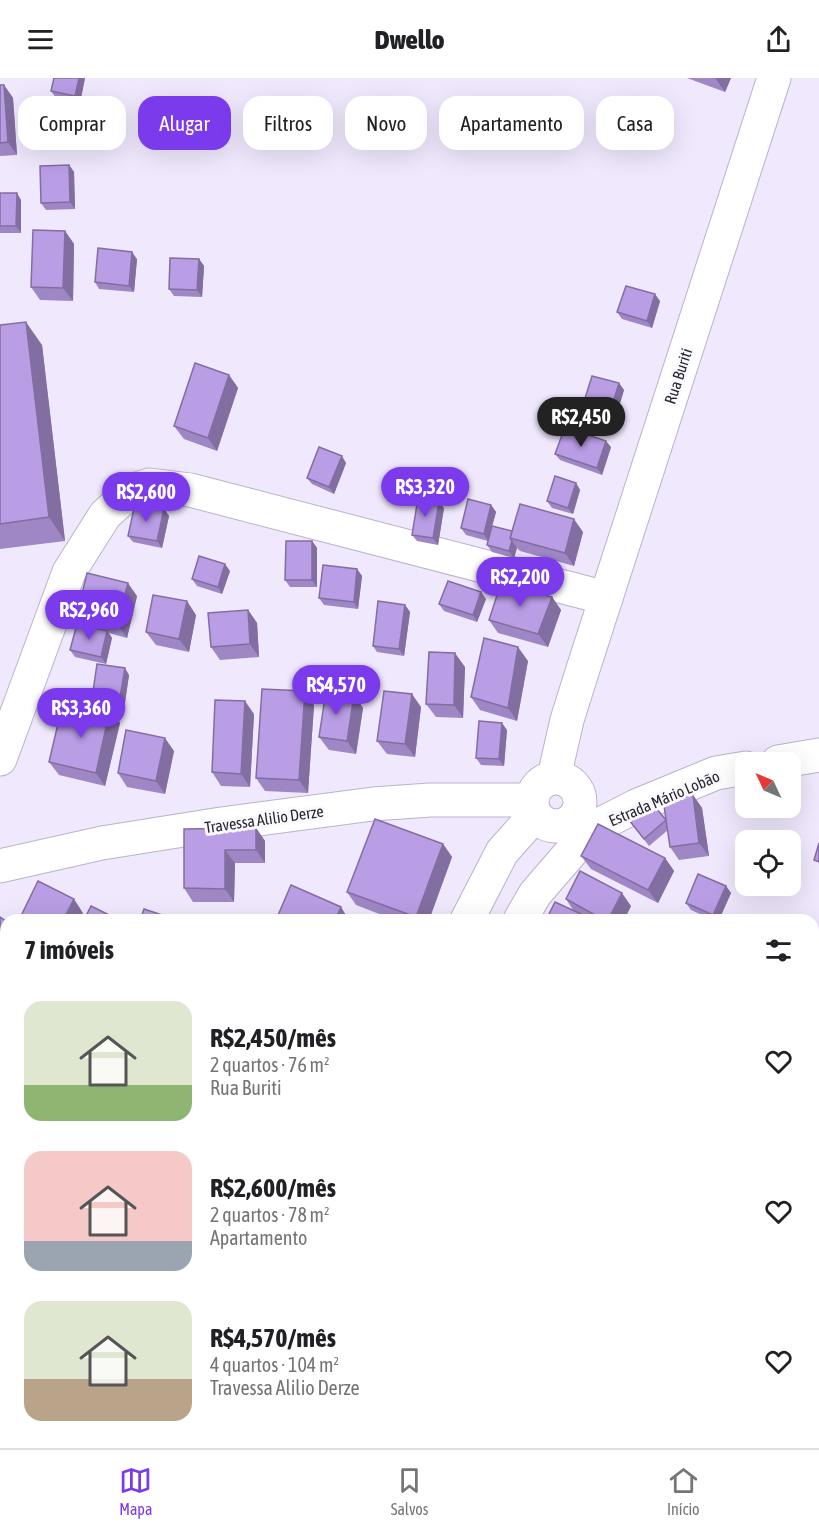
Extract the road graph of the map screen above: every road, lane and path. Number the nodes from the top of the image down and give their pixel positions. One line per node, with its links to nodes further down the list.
1 (774, 78): 2 (street, Rua Buriti)
2 (606, 598): 5 (street); 7 (street, Rua Buriti)
3 (819, 755): 4 (street)
4 (801, 758)
5 (0, 759)
6 (735, 770): 9 (street, Estrada Mário Lobão)
7 (554, 777): 8 (street); 9 (street)
8 (533, 808): 9 (street); 10 (street, Travessa Alilio Derze); 11 (street)
9 (584, 822): 12 (street, Estrada Mário Lobão)
10 (0, 866)
11 (470, 914)
12 (523, 914)

